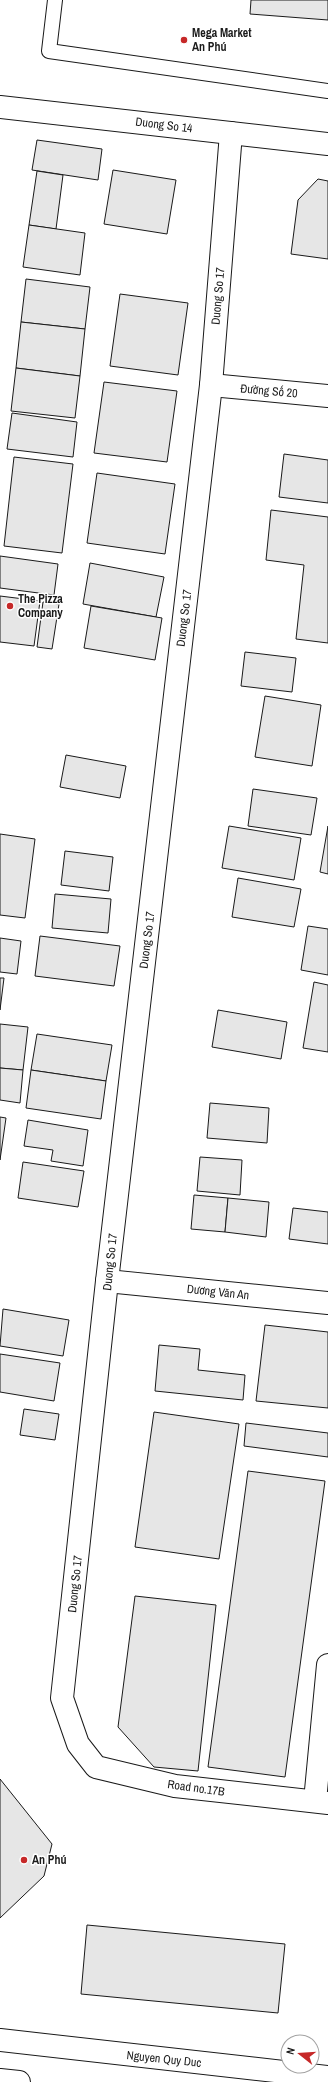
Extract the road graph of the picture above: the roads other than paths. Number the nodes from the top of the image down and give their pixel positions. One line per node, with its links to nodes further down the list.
1 (55, 0): 2 (lane)
2 (328, 92)
3 (0, 106): 4 (street, Duong So 14)
4 (232, 133): 5 (street, Duong So 14); 6 (street, Duong So 17)
5 (328, 144)
6 (210, 385): 7 (street, Đường Số 20); 8 (street, Duong So 17)
7 (328, 396)
8 (107, 1281): 9 (street, Dương Văn An); 11 (street, Duong So 17)
9 (328, 1303)
10 (328, 1665): 11 (street)
11 (321, 1802)
12 (0, 2040): 13 (street, Nguyen Quy Duc)
13 (230, 2074): 14 (street, Nguyen Quy Duc)
14 (328, 2077)
15 (0, 2080): 16 (street)
16 (20, 2082)

